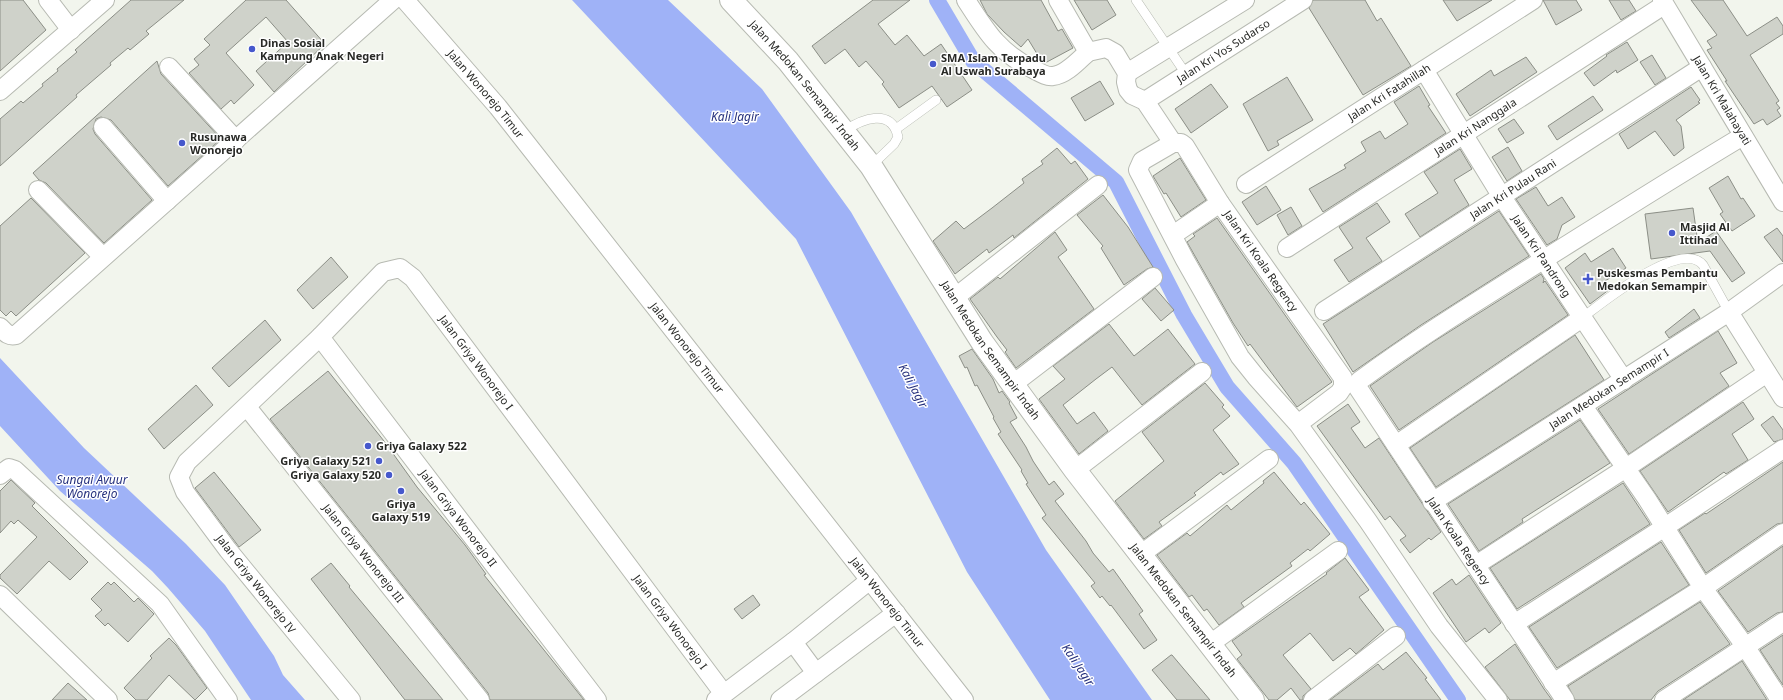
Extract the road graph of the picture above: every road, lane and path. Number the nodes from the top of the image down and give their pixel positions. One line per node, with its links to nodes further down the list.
1 (48, 0): 14 (street)
2 (105, 0): 14 (street)
3 (393, 0): 30 (street)
4 (405, 0): 74 (street, Jalan Wonorejo Timur)
5 (731, 0): 27 (street, Jalan Medokan Semampir Indah)
6 (966, 0): 16 (street, Jalan Kri Koala Regency)
7 (1058, 0): 16 (street)
8 (1136, 0): 15 (lane)
9 (1245, 0): 15 (street)
10 (1302, 0): 13 (street, Jalan Kri Yos Sudarso)
11 (1533, 0): 19 (street, Jalan Kri Fatahillah)
12 (1663, 2): 18 (street, Jalan Kri Malahayati); 28 (street, Jalan Kri Nanggala)
13 (1278, 7): 21 (street, Jalan Kri Yos Sudarso)
14 (71, 30): 22 (street)
15 (1167, 48): 20 (street); 21 (lane)
16 (1088, 52): 20 (street, Jalan Kri Koala Regency)
17 (169, 67): 30 (street)
18 (1702, 67): 29 (street, Jalan Kri Malahayati); 36 (street, Jalan Kri Pulau Rani)
19 (1424, 70): 28 (street, Jalan Kri Pandrong); 33 (street, Jalan Kri Fatahillah)
20 (1127, 73): 24 (street, Jalan Kri Koala Regency)
21 (1186, 74): 24 (street, Jalan Kri Yos Sudarso)
22 (0, 92)
23 (936, 100): 26 (lane)
24 (1144, 101): 31 (street, Jalan Kri Koala Regency)
25 (103, 127): 37 (street)
26 (896, 129): 27 (lane); 32 (lane)
27 (843, 131): 32 (street, Jalan Medokan Semampir Indah)
28 (1465, 134): 36 (street, Jalan Kri Pandrong); 41 (street, Jalan Kri Nanggala)
29 (1743, 136): 38 (street, Jalan Kri Malahayati); 43 (street)
30 (236, 140): 37 (street)
31 (1177, 143): 39 (street, Jalan Kri Koala Regency); 40 (street)
32 (870, 166): 46 (street, Jalan Medokan Semampir Indah)
33 (1246, 184)
34 (1098, 185): 46 (street)
35 (38, 190): 42 (street)
36 (1502, 197): 43 (street, Jalan Kri Pandrong); 47 (street, Jalan Kri Pulau Rani)
37 (167, 201): 42 (street)
38 (1783, 202)
39 (1220, 203): 40 (street); 54 (street, Jalan Kri Koala Regency)
40 (1173, 235): 60 (street)
41 (1287, 248)
42 (103, 256): 50 (street)
43 (1543, 260): 49 (street, Jalan Kri Pandrong); 54 (street)
44 (1783, 274): 48 (street, Jalan Medokan Semampir I)
45 (1152, 277): 56 (street)
46 (954, 299): 56 (street, Jalan Medokan Semampir Indah)
47 (1324, 311)
48 (1729, 312): 49 (lane); 53 (street); 55 (street, Jalan Medokan Semampir I)
49 (1582, 318): 55 (street, Jalan Kri Pandrong); 61 (street)
50 (0, 327)
51 (320, 337): 59 (street, Jalan Griya Wonorejo I); 87 (street, Jalan Griya Wonorejo I); 91 (street, Jalan Griya Wonorejo II)
52 (1202, 372): 66 (street)
53 (1767, 373): 57 (street); 65 (street)
54 (1351, 380): 60 (street); 61 (street, Jalan Koala Regency)
55 (1624, 380): 58 (street, Jalan Medokan Semampir I)
56 (1013, 384): 66 (street, Jalan Medokan Semampir Indah)
57 (1783, 398)
58 (1583, 406): 65 (street); 68 (street, Jalan Medokan Semampir I)
59 (247, 407): 64 (street, Jalan Griya Wonorejo I); 90 (street, Jalan Griya Wonorejo III)
60 (1298, 424): 96 (street)
61 (1396, 445): 68 (street, Jalan Koala Regency)
62 (1783, 448): 69 (street)
63 (1269, 459): 72 (street)
64 (186, 462): 89 (street, Jalan Griya Wonorejo IV)
65 (1626, 468): 69 (street); 73 (street)
66 (1075, 470): 72 (street, Jalan Medokan Semampir Indah)
67 (0, 475): 86 (street)
68 (1432, 502): 73 (street, Jalan Koala Regency)
69 (1665, 527): 75 (street); 79 (street)
70 (1783, 533): 75 (street)
71 (1338, 551): 82 (street)
72 (1140, 555): 82 (street, Jalan Medokan Semampir Indah)
73 (1476, 565): 79 (street, Jalan Koala Regency)
74 (870, 580): 77 (street, Jalan Wonorejo Timur); 81 (street)
75 (1703, 588): 83 (street); 85 (street)
76 (0, 595): 88 (street)
77 (896, 613): 84 (street); 93 (street, Jalan Wonorejo Timur)
78 (1783, 622): 83 (street)
79 (1514, 624): 85 (street, Jalan Koala Regency)
80 (1396, 636): 95 (street)
81 (793, 642): 84 (street); 87 (street)
82 (1210, 644): 94 (street, Jalan Medokan Semampir Indah)
83 (1745, 646): 98 (street); 99 (street)
84 (816, 673): 92 (street)
85 (1553, 683): 97 (street, Jalan Koala Regency)
86 (219, 696)
87 (720, 697)
88 (108, 700)
89 (351, 700)
90 (480, 700)
91 (597, 700)
92 (780, 700)
93 (964, 700)
94 (1253, 700)
95 (1313, 700)
96 (1498, 700)
97 (1564, 700)
98 (1664, 700)
99 (1780, 700)

